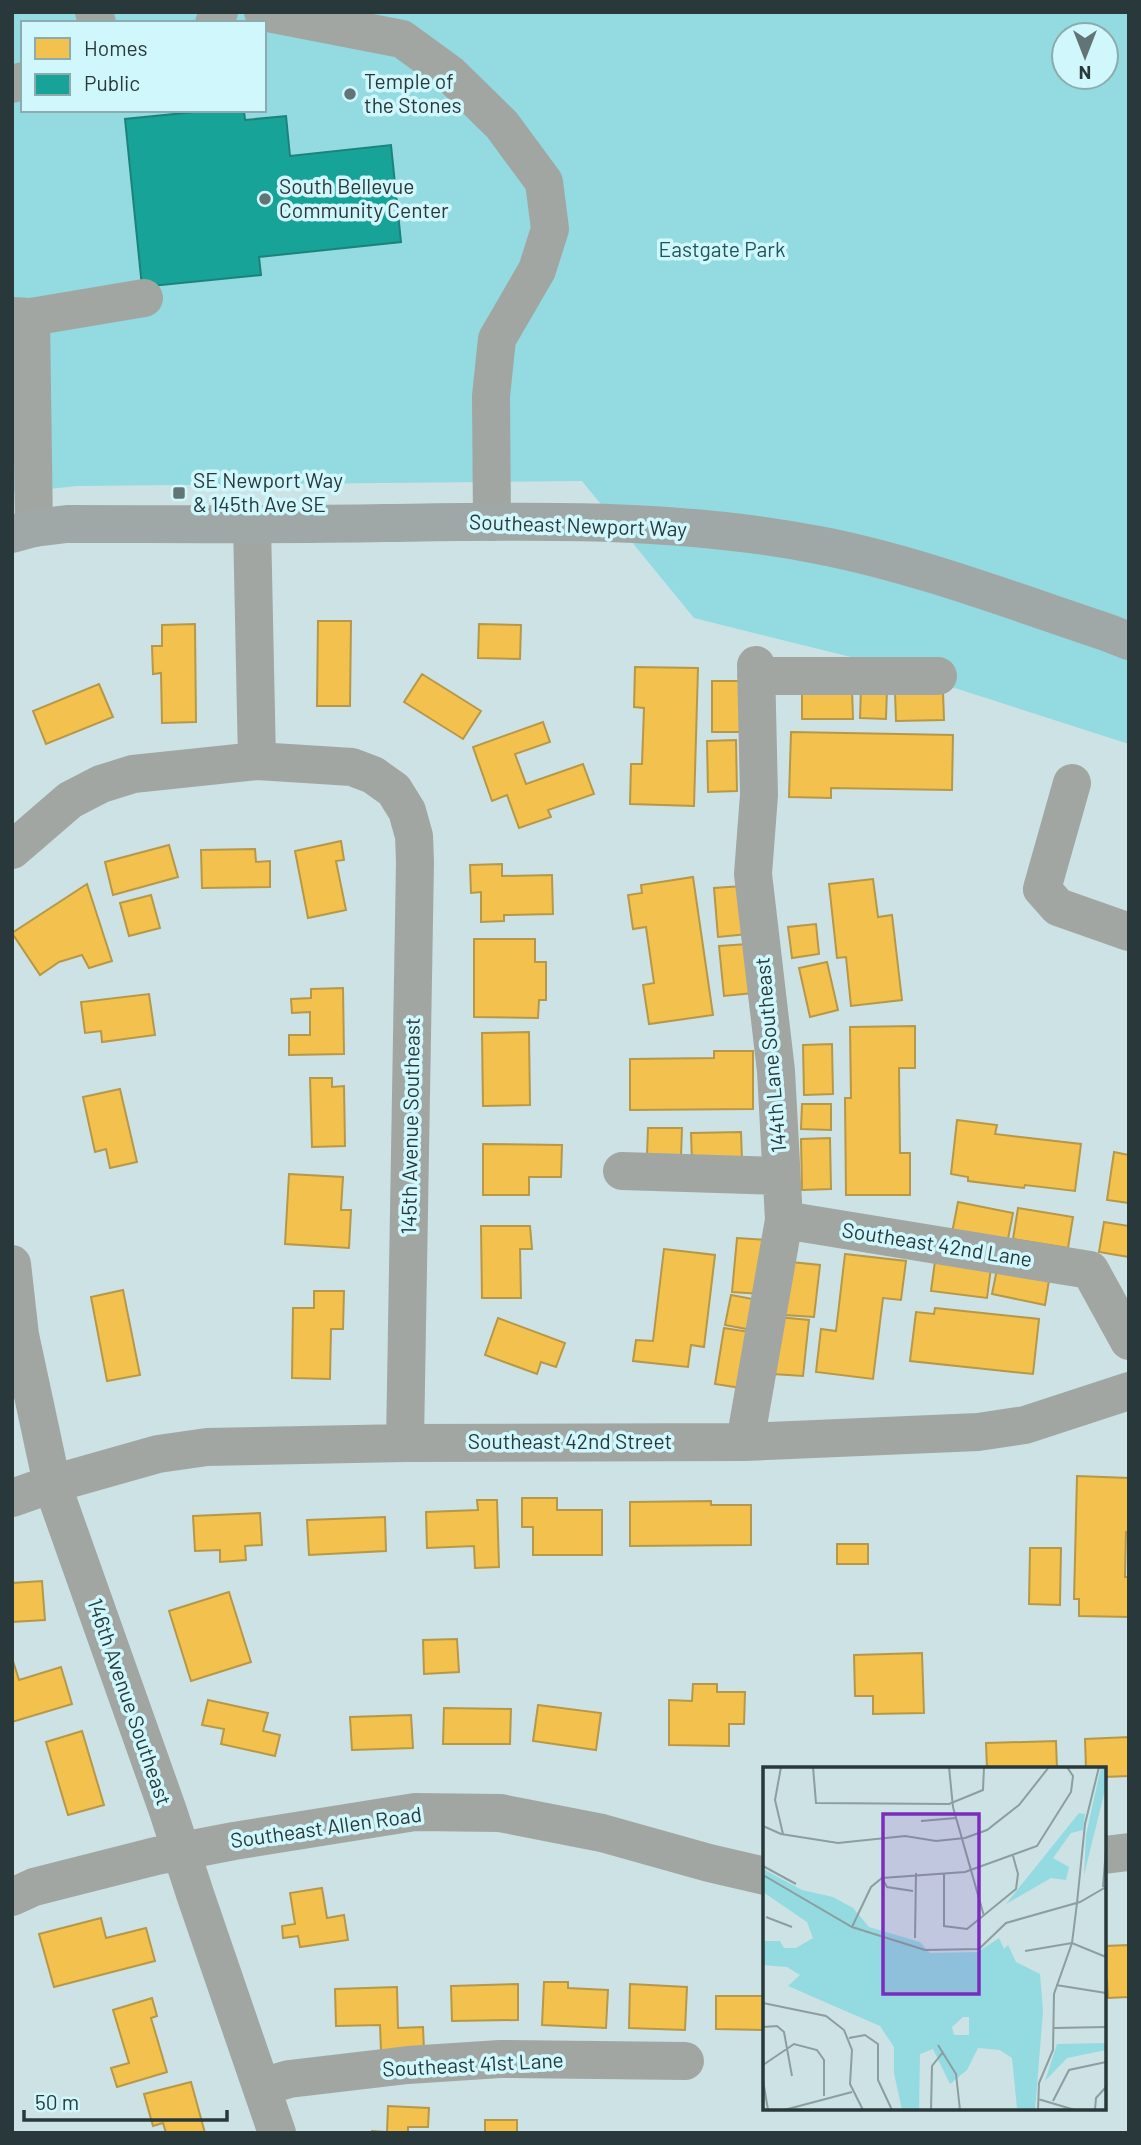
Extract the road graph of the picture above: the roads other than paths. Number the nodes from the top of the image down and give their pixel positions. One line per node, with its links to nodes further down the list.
1 (263, 12): 4 (street)
2 (144, 298): 3 (street)
3 (22, 316): 6 (street)
4 (492, 522): 5 (main road, Southeast Newport Way); 7 (main road, Southeast Newport Way)
5 (253, 524): 6 (main road, Southeast Newport Way); 9 (street)
6 (23, 531)
7 (1129, 641)
8 (938, 676): 14 (street, 144th Lane Southeast)
9 (257, 761): 11 (street); 22 (street, 145th Avenue Southeast)
10 (1072, 783): 12 (street)
11 (12, 850)
12 (1129, 932)
13 (622, 1171): 14 (street)
14 (781, 1176): 15 (street, 144th Lane Southeast)
15 (784, 1220): 17 (street, Southeast 42nd Lane); 21 (street, 144th Lane Southeast)
16 (12, 1264): 23 (street, 146th Avenue Southeast)
17 (1090, 1270): 18 (street, Southeast 42nd Lane); 19 (street)
18 (1129, 1274)
19 (1129, 1341)
20 (1129, 1391): 21 (street, Southeast 42nd Street)
21 (745, 1442): 22 (street, Southeast 42nd Street)
22 (405, 1443): 23 (street, Southeast 42nd Street)
23 (52, 1484): 24 (street, Southeast 42nd Street); 27 (street, 146th Avenue Southeast)
24 (12, 1498)
25 (1129, 1852): 26 (street)
26 (1106, 1855)
27 (186, 1867): 28 (street, Southeast Allen Road); 29 (street, Southeast Allen Road); 31 (street, 146th Avenue Southeast)
28 (763, 1876)
29 (12, 1897)
30 (685, 2061): 31 (street, Southeast 41st Lane)
31 (262, 2087): 32 (street, 146th Avenue Southeast)
32 (277, 2133)

